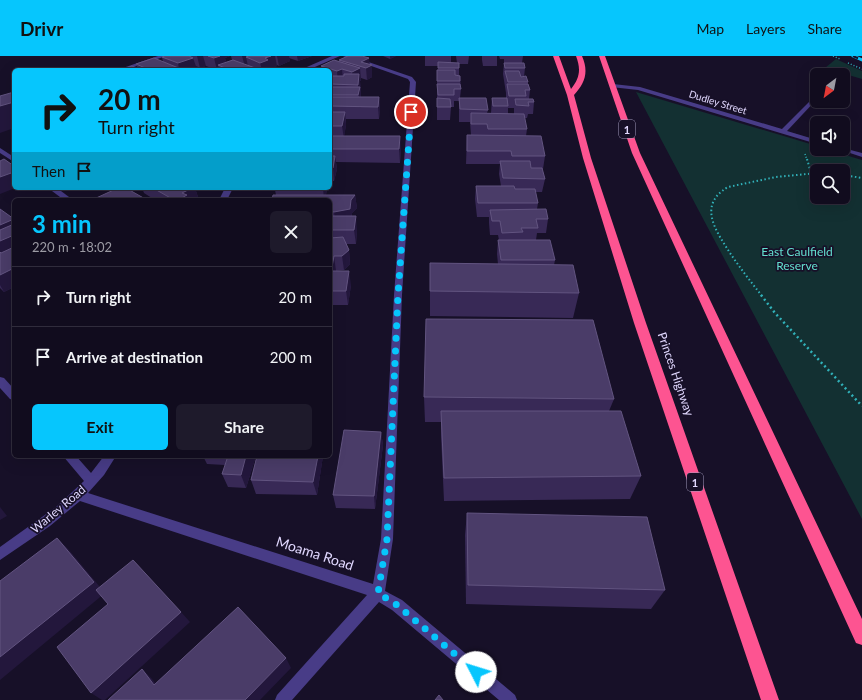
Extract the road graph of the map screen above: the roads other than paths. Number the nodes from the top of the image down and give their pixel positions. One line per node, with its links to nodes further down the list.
1 (163, 56): 8 (street)
2 (337, 56): 9 (street)
3 (346, 56): 28 (street)
4 (556, 56): 11 (highway, Princes Highway / 1)
5 (580, 58): 7 (highway); 11 (highway)
6 (600, 59): 10 (highway, 1)
7 (588, 60)
8 (126, 68)
9 (308, 68)
10 (613, 86): 13 (street, Dudley Street); 29 (highway, 1)
11 (570, 95): 32 (highway, Princes Highway / 1)
12 (810, 103): 13 (street)
13 (783, 132): 14 (street, Dudley Street)
14 (810, 140)
15 (0, 150): 18 (street)
16 (850, 152): 17 (street)
17 (862, 155)
18 (12, 159)
19 (55, 190): 20 (street)
20 (66, 198)
21 (0, 381): 22 (street)
22 (12, 394)
23 (71, 458): 25 (street)
24 (108, 458): 25 (street, Warley Road)
25 (91, 480): 26 (street, Warley Road)
26 (79, 495): 27 (street, Warley Road); 28 (street, Moama Road)
27 (0, 554)
28 (378, 593): 30 (street); 31 (street, Moama Road)
29 (862, 637)
30 (282, 700)
31 (510, 700)
32 (770, 700)

